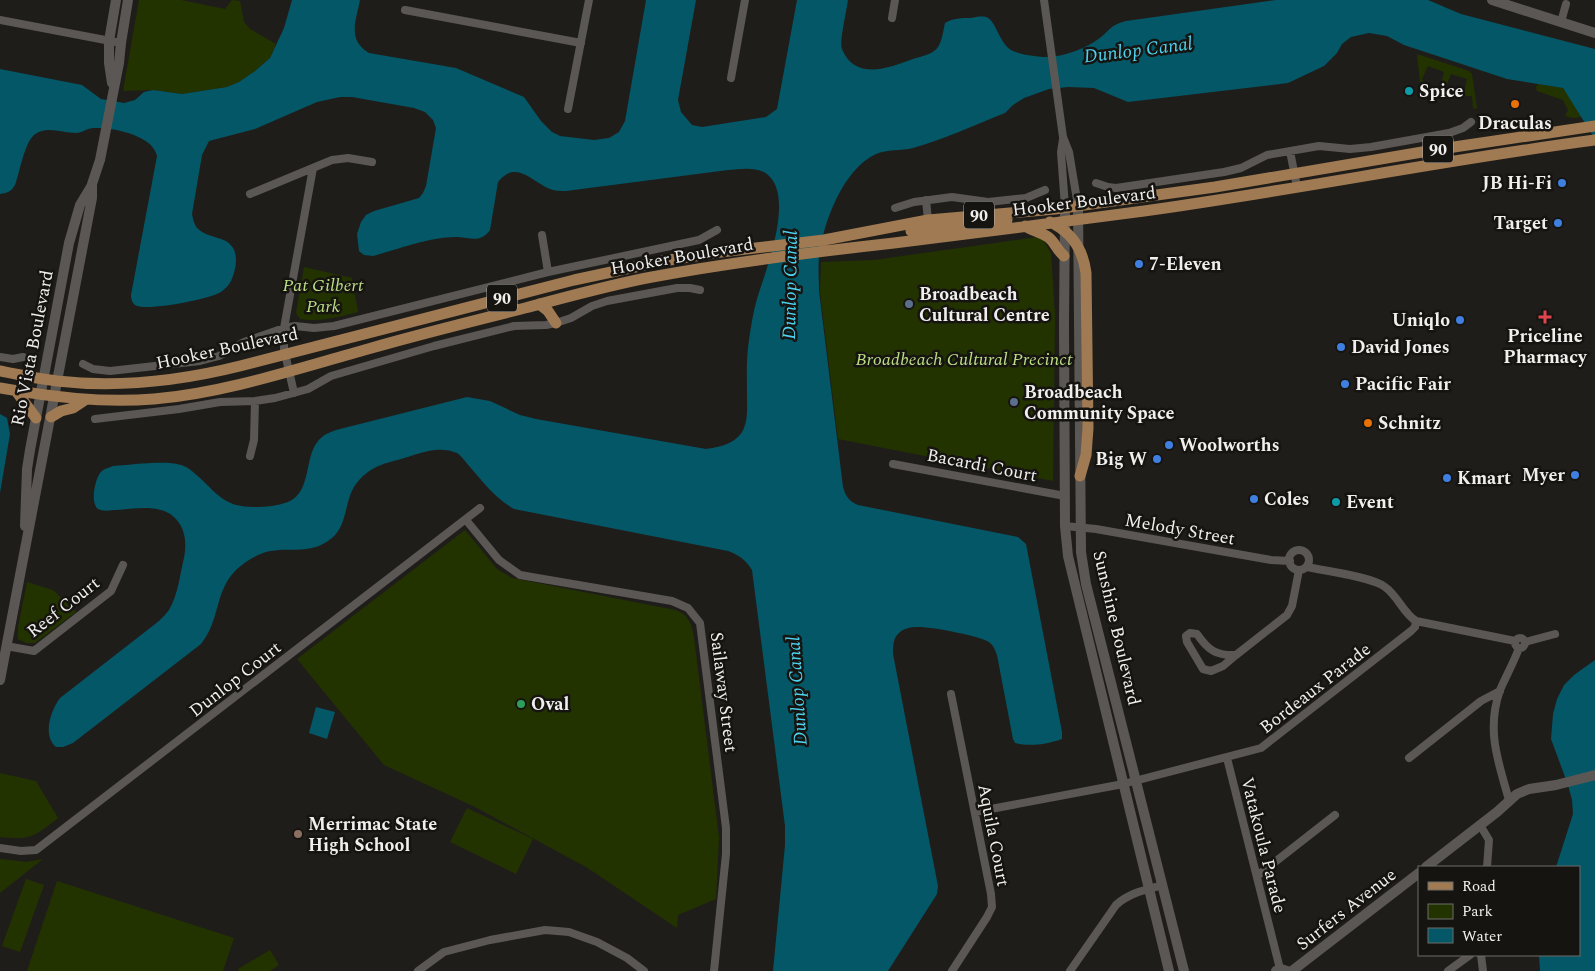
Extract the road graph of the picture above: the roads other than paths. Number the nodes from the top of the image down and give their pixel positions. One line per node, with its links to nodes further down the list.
1 (116, 0): 14 (street, Rio Vista Boulevard)
2 (128, 0): 15 (street, Rio Vista Boulevard)
3 (589, 0): 16 (street)
4 (745, 0): 17 (street)
5 (895, 0): 10 (street)
6 (1044, 0): 22 (street, Sunshine Boulevard)
7 (1492, 0): 12 (street)
8 (1566, 4): 12 (street)
9 (405, 10): 16 (street)
10 (892, 18)
11 (0, 20): 14 (street)
12 (1561, 22): 13 (street)
13 (1595, 33)
14 (109, 41): 15 (street); 18 (street, Rio Vista Boulevard)
15 (120, 43): 18 (street, Rio Vista Boulevard)
16 (581, 43): 19 (street)
17 (731, 78)
18 (113, 89): 28 (street, Rio Vista Boulevard)
19 (568, 109)
20 (1471, 122): 24 (street, Hooker Boulevard)
21 (1595, 126): 27 (main road, Hooker Boulevard / 90)
22 (1063, 137): 34 (street, Sunshine Boulevard); 35 (street, Sunshine Boulevard)
23 (1591, 141): 30 (main road, Hooker Boulevard / 90)
24 (1290, 151): 27 (street); 29 (street, Hooker Boulevard)
25 (372, 162): 26 (street)
26 (313, 168): 32 (street); 51 (street)
27 (1294, 174): 30 (street); 34 (main road, Hooker Boulevard / 90)
28 (92, 184): 58 (street, Rio Vista Boulevard); 59 (street, Rio Vista Boulevard)
29 (1096, 184)
30 (1297, 187): 37 (main road, Hooker Boulevard / 90)
31 (1045, 190): 33 (street, Hooker Boulevard)
32 (250, 194)
33 (926, 200): 36 (street, Hooker Boulevard); 38 (street)
34 (1078, 206): 35 (main road, Hooker Boulevard / 90); 37 (street, Sunshine Boulevard)
35 (1066, 207): 38 (main road, Hooker Boulevard / 90); 39 (street, Sunshine Boulevard)
36 (895, 208)
37 (1078, 219): 39 (main road, Hooker Boulevard / 90); 72 (street, Sunshine Boulevard)
38 (928, 220): 41 (main road, Hooker Boulevard / 90)
39 (1065, 221): 40 (main road, Hooker Boulevard / 90); 45 (street, Sunshine Boulevard)
40 (1025, 226): 44 (main road, Hooker Boulevard / 90); 45 (main road)
41 (890, 228): 44 (main road, Hooker Boulevard / 90); 72 (main road)
42 (717, 230): 46 (street, Hooker Boulevard)
43 (542, 234): 46 (street)
44 (825, 245): 48 (main road, Hooker Boulevard / 90); 52 (main road, Hooker Boulevard / 90)
45 (1064, 256): 73 (street, Sunshine Boulevard)
46 (548, 272): 51 (street, Hooker Boulevard)
47 (700, 290): 50 (street, Hooker Boulevard)
48 (560, 299): 49 (main road, Hooker Boulevard / 90); 50 (main road)
49 (539, 304): 50 (main road); 57 (main road, Hooker Boulevard / 90)
50 (556, 323): 62 (street, Hooker Boulevard)
51 (284, 328): 52 (street); 55 (street, Hooker Boulevard)
52 (286, 354): 57 (street); 59 (main road, Hooker Boulevard / 90)
53 (0, 357): 54 (street)
54 (24, 357)
55 (83, 364)
56 (0, 371): 58 (main road, Hooker Boulevard / 90)
57 (289, 371): 62 (street, Hooker Boulevard); 65 (main road, Hooker Boulevard / 90)
58 (42, 379): 59 (main road, Hooker Boulevard / 90); 63 (street, Rio Vista Boulevard)
59 (57, 381): 64 (street, Rio Vista Boulevard)
60 (0, 388): 61 (main road, Hooker Boulevard / 90)
61 (16, 391): 63 (main road, Hooker Boulevard / 90); 68 (main road)
62 (294, 393): 66 (street, Hooker Boulevard)
63 (40, 395): 64 (main road, Hooker Boulevard / 90); 68 (street, Rio Vista Boulevard)
64 (54, 397): 65 (main road, Hooker Boulevard / 90); 67 (street, Rio Vista Boulevard)
65 (85, 400): 67 (main road)
66 (255, 401): 69 (street, Hooker Boulevard); 70 (street)
67 (51, 417): 78 (street, Rio Vista Boulevard)
68 (36, 418): 78 (street, Rio Vista Boulevard)
69 (95, 419)
70 (250, 456)
71 (894, 464): 73 (street, Bacardi Court)
72 (1080, 476): 77 (street, Sunshine Boulevard)
73 (1065, 496): 76 (street, Sunshine Boulevard)
74 (480, 508): 75 (street, Dunlop Court)
75 (466, 520): 99 (street, Dunlop Court); 111 (street, Sailaway Street)
76 (1065, 526): 77 (street, Melody Street); 94 (street, Sunshine Boulevard)
77 (1081, 528): 79 (street, Melody Street); 93 (street, Sunshine Boulevard)
78 (24, 552): 85 (street, Rio Vista Boulevard)
79 (1290, 561): 81 (street); 81 (street)
80 (123, 565): 85 (street, Reef Court)
81 (1303, 568): 82 (street); 86 (street)
82 (1416, 621): 84 (street); 90 (street, Bordeaux Parade)
83 (1555, 634): 84 (street)
84 (1520, 643): 88 (street)
85 (6, 646): 87 (street, Rio Vista Boulevard)
86 (1236, 654): 86 (street)
87 (0, 680)
88 (1500, 691): 91 (street); 95 (street)
89 (951, 694): 96 (street, Aquila Court)
90 (1227, 758): 93 (street, Bordeaux Parade); 103 (street, Vatakoula Parade)
91 (1410, 758)
92 (1595, 775): 95 (street)
93 (1136, 780): 94 (street, Bordeaux Parade); 104 (street, Sunshine Boulevard)
94 (1123, 784): 96 (street, Bordeaux Parade); 105 (street, Sunshine Boulevard)
95 (1510, 800): 98 (street)
96 (975, 812): 112 (street, Aquila Court)
97 (1335, 815): 103 (street)
98 (1480, 825): 100 (street); 101 (street)
99 (0, 848)
100 (1427, 866)
101 (1487, 866)
102 (1418, 874): 116 (street, Surfers Avenue)
103 (1257, 876): 108 (street, Vatakoula Parade)
104 (1163, 885): 105 (street); 115 (street, Sunshine Boulevard)
105 (1150, 889): 113 (street); 114 (street, Sunshine Boulevard)
106 (1469, 956): 117 (street)
107 (1481, 956): 118 (street)
108 (1281, 970)
109 (418, 971): 110 (street)
110 (644, 971)
111 (714, 971)
112 (952, 971)
113 (1070, 971)
114 (1169, 971)
115 (1184, 971)
116 (1292, 971)
117 (1448, 971)
118 (1483, 971)

